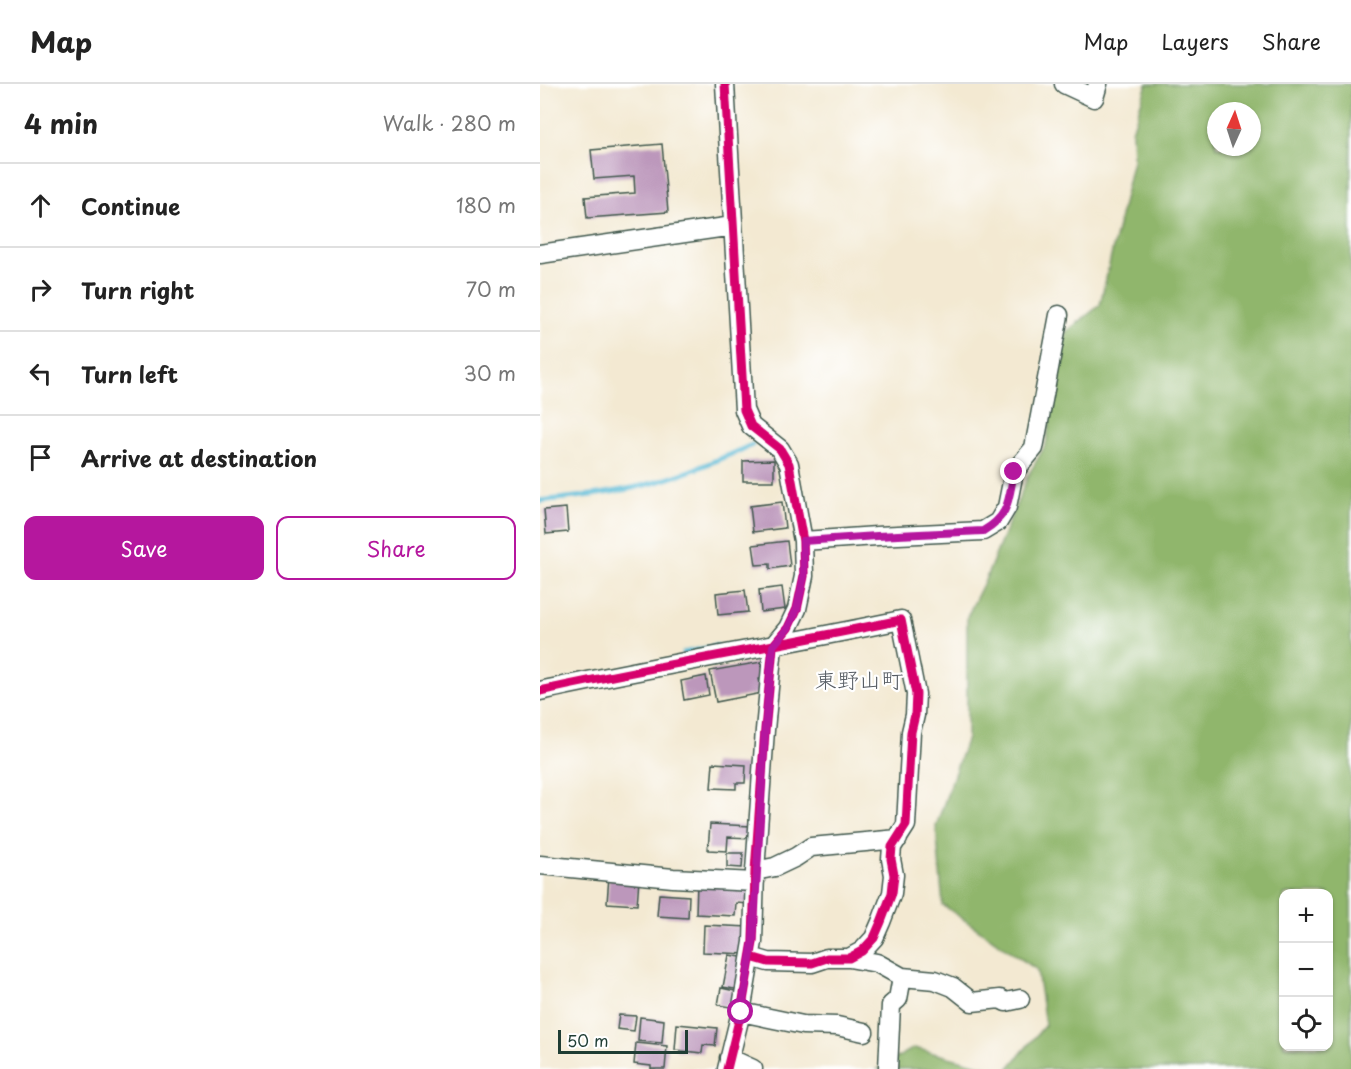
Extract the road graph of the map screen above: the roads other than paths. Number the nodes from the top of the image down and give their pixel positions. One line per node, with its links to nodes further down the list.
1 (725, 84): 4 (street)
2 (1064, 84): 3 (street)
3 (1098, 84)
4 (733, 226): 5 (street); 7 (street)
5 (540, 254)
6 (1059, 315): 7 (street)
7 (803, 541): 8 (street)
8 (773, 646): 9 (street); 10 (street); 12 (street)
9 (540, 691)
10 (898, 839): 12 (street); 14 (street)
11 (540, 865): 12 (street)
12 (755, 877): 13 (street)
13 (751, 957): 14 (street); 17 (street)
14 (849, 958): 15 (street)
15 (902, 976): 16 (street); 21 (street)
16 (1020, 999)
17 (741, 1012): 18 (street); 19 (street)
18 (864, 1032)
19 (728, 1064): 20 (street)
20 (753, 1069)
21 (888, 1069)

